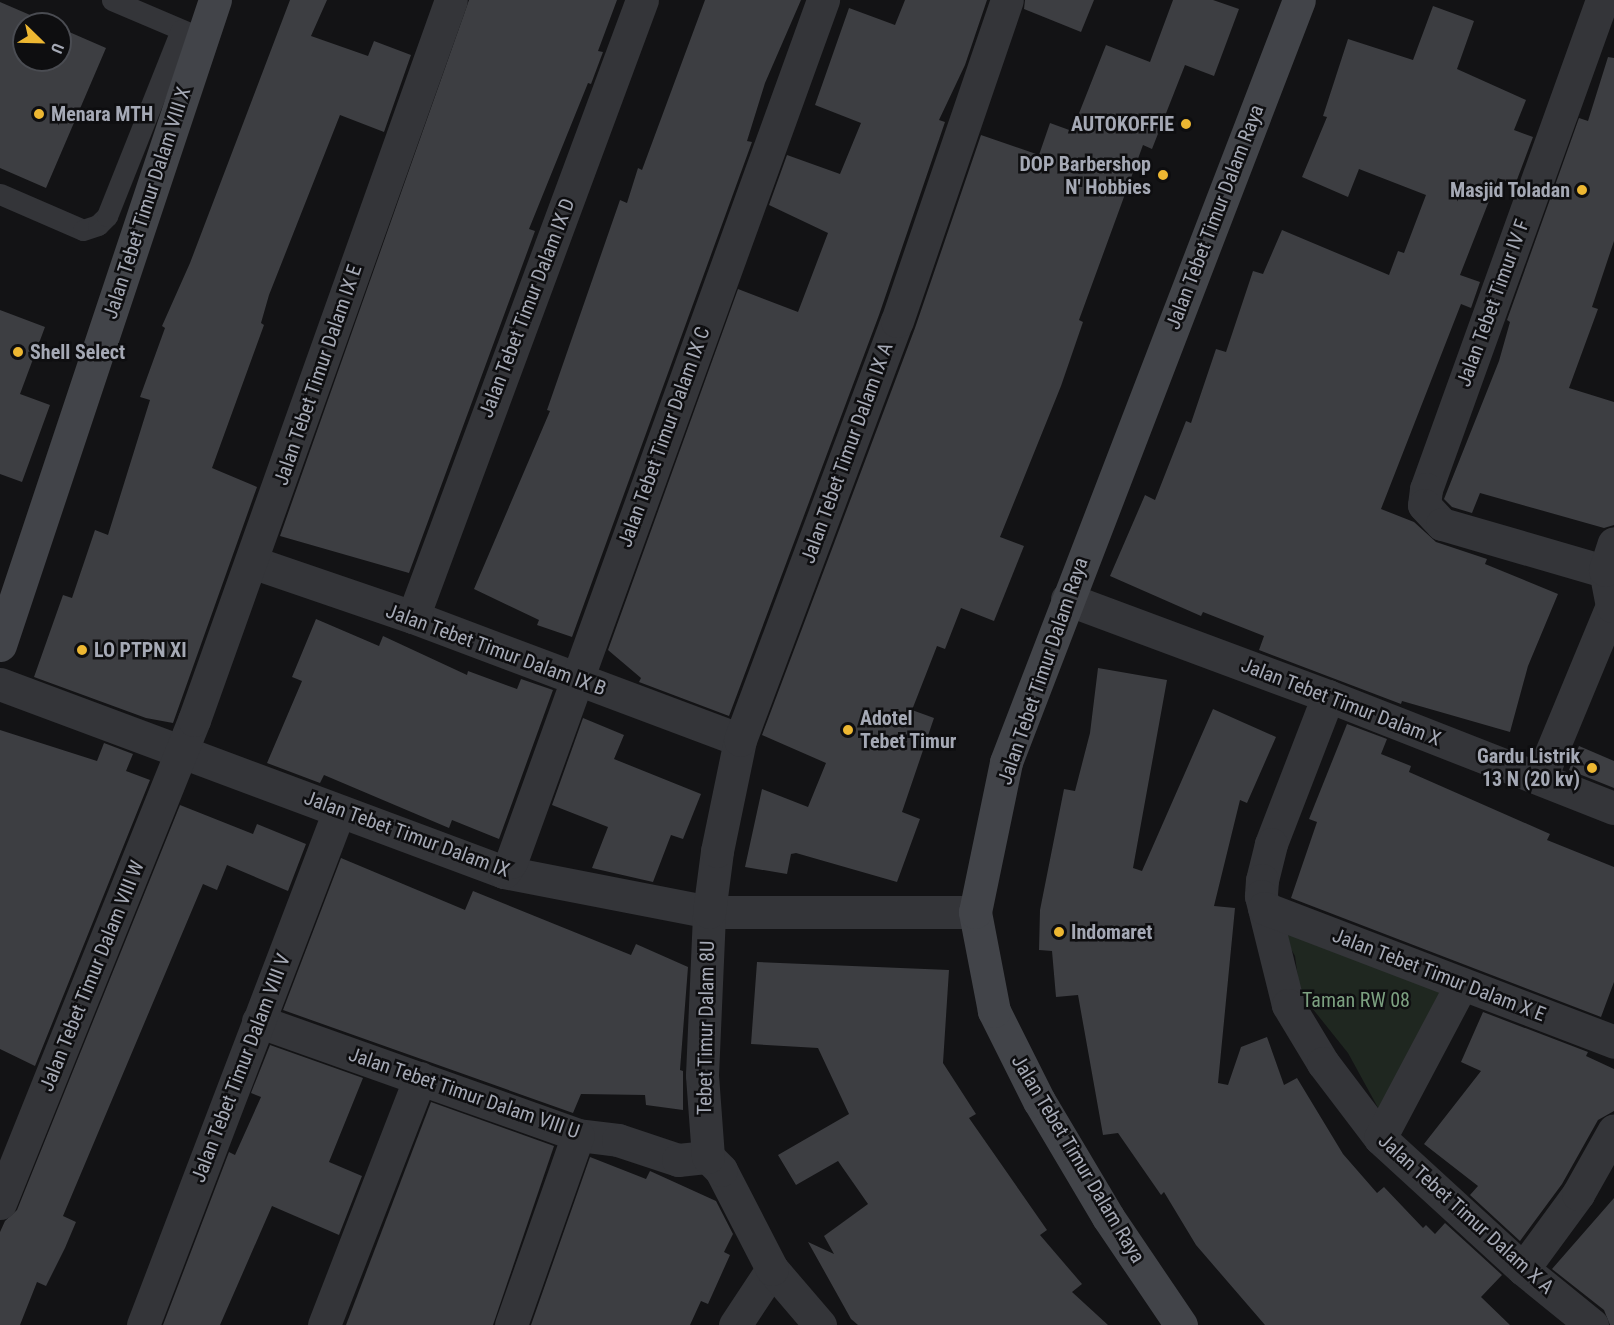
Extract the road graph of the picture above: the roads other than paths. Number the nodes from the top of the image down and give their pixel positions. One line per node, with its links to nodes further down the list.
1 (112, 0): 9 (lane)
2 (215, 0): 9 (street, Jalan Tebet Timur Dalam VIII X)
3 (451, 0): 11 (street, Jalan Tebet Timur Dalam IX E)
4 (642, 0): 14 (street, Jalan Tebet Timur Dalam IX D)
5 (823, 0): 16 (street, Jalan Tebet Timur Dalam IX C)
6 (1007, 0): 19 (street, Jalan Tebet Timur Dalam IX A)
7 (1299, 0): 13 (street, Jalan Tebet Timur Dalam Raya)
8 (1602, 0): 12 (street, Jalan Tebet Timur IV F)
9 (191, 33): 10 (lane); 15 (street, Jalan Tebet Timur Dalam VIII X)
10 (0, 194)
11 (252, 562): 14 (street, Jalan Tebet Timur Dalam IX B); 20 (street, Jalan Tebet Timur Dalam IX E)
12 (1611, 563): 21 (street)
13 (1066, 599): 18 (street, Jalan Tebet Timur Dalam X); 27 (street, Jalan Tebet Timur Dalam Raya)
14 (413, 617): 16 (street, Jalan Tebet Timur Dalam IX B)
15 (0, 645)
16 (576, 679): 19 (street, Jalan Tebet Timur Dalam IX B); 24 (street, Jalan Tebet Timur Dalam IX C)
17 (0, 684): 20 (street, Jalan Tebet Timur Dalam IX)
18 (1328, 696): 21 (street, Jalan Tebet Timur Dalam X); 25 (street, Jalan Tebet Timur Dalam X A)
19 (740, 740): 26 (street, Jalan Tebet Timur Dalam IX A)
20 (182, 749): 23 (street, Jalan Tebet Timur Dalam IX); 36 (street, Jalan Tebet Timur Dalam VIII W)
21 (1541, 777): 22 (street, Jalan Tebet Timur Dalam X)
22 (1614, 808)
23 (339, 811): 24 (street, Jalan Tebet Timur Dalam IX); 29 (street, Jalan Tebet Timur Dalam VIII V)
24 (504, 872): 26 (street, Jalan Tebet Timur Dalam IX)
25 (1264, 908): 28 (street, Jalan Tebet Timur Dalam X E); 34 (street, Jalan Tebet Timur Dalam X A)
26 (710, 912): 27 (street, Jalan Tebet Timur Dalam IX); 35 (street, Tebet Timur Dalam 8U)
27 (975, 912): 39 (street, Jalan Tebet Timur Dalam Raya)
28 (1461, 985): 30 (street, Jalan Tebet Timur Dalam X E); 34 (street)
29 (258, 1020): 31 (street, Jalan Tebet Timur Dalam VIII U); 40 (street, Jalan Tebet Timur Dalam VIII V)
30 (1614, 1042)
31 (420, 1078): 33 (street, Jalan Tebet Timur Dalam VIII U); 41 (street)
32 (1614, 1130): 38 (street)
33 (578, 1135): 35 (street, Jalan Tebet Timur Dalam VIII U); 42 (street)
34 (1380, 1138): 38 (street, Jalan Tebet Timur Dalam X A)
35 (708, 1157): 37 (street)
36 (0, 1203)
37 (772, 1269): 43 (street); 44 (street)
38 (1523, 1269): 45 (street, Jalan Tebet Timur Dalam X A)
39 (1177, 1324)
40 (143, 1325)
41 (324, 1325)
42 (511, 1325)
43 (735, 1325)
44 (820, 1325)
45 (1592, 1325)

